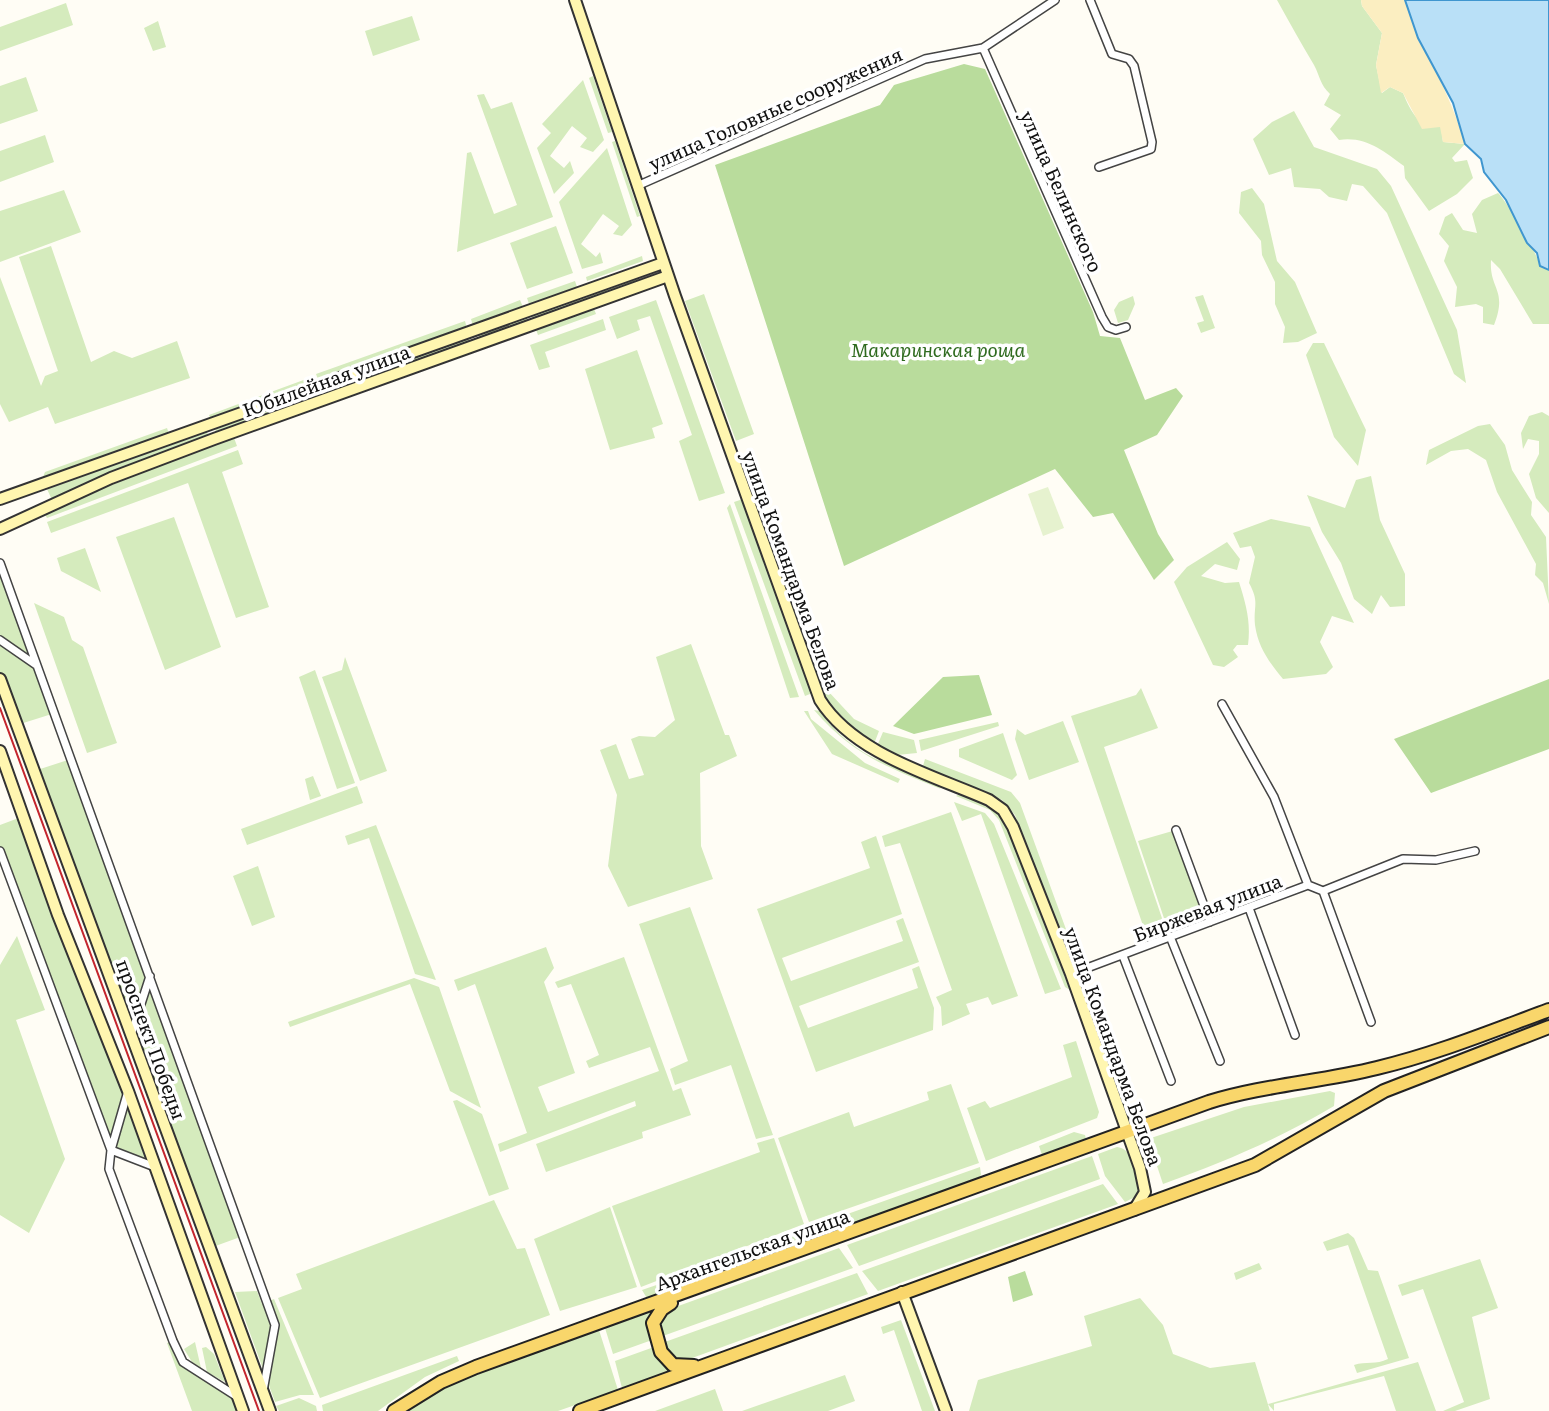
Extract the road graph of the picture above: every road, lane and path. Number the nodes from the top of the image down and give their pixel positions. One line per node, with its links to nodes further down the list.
1 (575, 0): 6 (main road, улица Командарма Белова)
2 (1055, 0): 4 (street, улица Головные сооружения)
3 (1090, 0): 5 (street)
4 (984, 48): 6 (street, улица Головные сооружения); 9 (street, улица Белинского)
5 (1099, 167)
6 (637, 186): 7 (main road, улица Командарма Белова)
7 (663, 263): 8 (main road, улица Командарма Белова); 10 (main road, Юбилейная улица)
8 (668, 276): 11 (main road, Юбилейная улица); 33 (main road, улица Командарма Белова)
9 (1126, 327)
10 (472, 331): 11 (main road); 12 (main road, Юбилейная улица)
11 (477, 344): 13 (main road, Юбилейная улица)
12 (210, 427): 13 (street); 14 (main road, Юбилейная улица)
13 (214, 439): 16 (main road, Юбилейная улица)
14 (42, 486): 15 (main road, Юбилейная улица); 16 (main road)
15 (0, 499)
16 (49, 506): 17 (main road, Юбилейная улица)
17 (0, 529)
18 (0, 563): 20 (street)
19 (0, 640): 20 (street)
20 (37, 666): 34 (street)
21 (0, 679): 38 (main road, проспект Победы)
22 (1222, 704): 27 (street)
23 (0, 751): 42 (main road)
24 (1176, 830): 30 (street)
25 (0, 851): 44 (street)
26 (1475, 851): 28 (street)
27 (1308, 885): 28 (street, Биржевая улица); 29 (street, Биржевая улица)
28 (1323, 891): 36 (street)
29 (1249, 908): 30 (street, Биржевая улица); 39 (street)
30 (1210, 922): 31 (street, Биржевая улица)
31 (1171, 939): 32 (street, Биржевая улица); 40 (street)
32 (1123, 956): 33 (street, Биржевая улица); 41 (street)
33 (1071, 974): 43 (main road, улица Командарма Белова)
34 (150, 975): 38 (street); 50 (street)
35 (1549, 1010): 43 (main road, Архангельская улица)
36 (1371, 1022)
37 (1549, 1027): 46 (main road)
38 (131, 1035): 50 (main road, проспект Победы)
39 (1295, 1035)
40 (1220, 1061)
41 (1171, 1082)
42 (128, 1091): 44 (street); 45 (main road)
43 (1128, 1131): 46 (main road, улица Командарма Белова); 48 (main road, Архангельская улица)
44 (111, 1150): 45 (street); 51 (street)
45 (155, 1167): 51 (main road)
46 (1134, 1210): 47 (main road)
47 (902, 1292): 49 (main road); 56 (main road)
48 (689, 1293): 49 (main road); 54 (main road, Архангельская улица)
49 (709, 1364): 55 (main road)
50 (263, 1391): 53 (main road, проспект Победы)
51 (238, 1397): 52 (main road)
52 (243, 1411)
53 (270, 1411)
54 (394, 1411)
55 (580, 1411)
56 (946, 1411)

